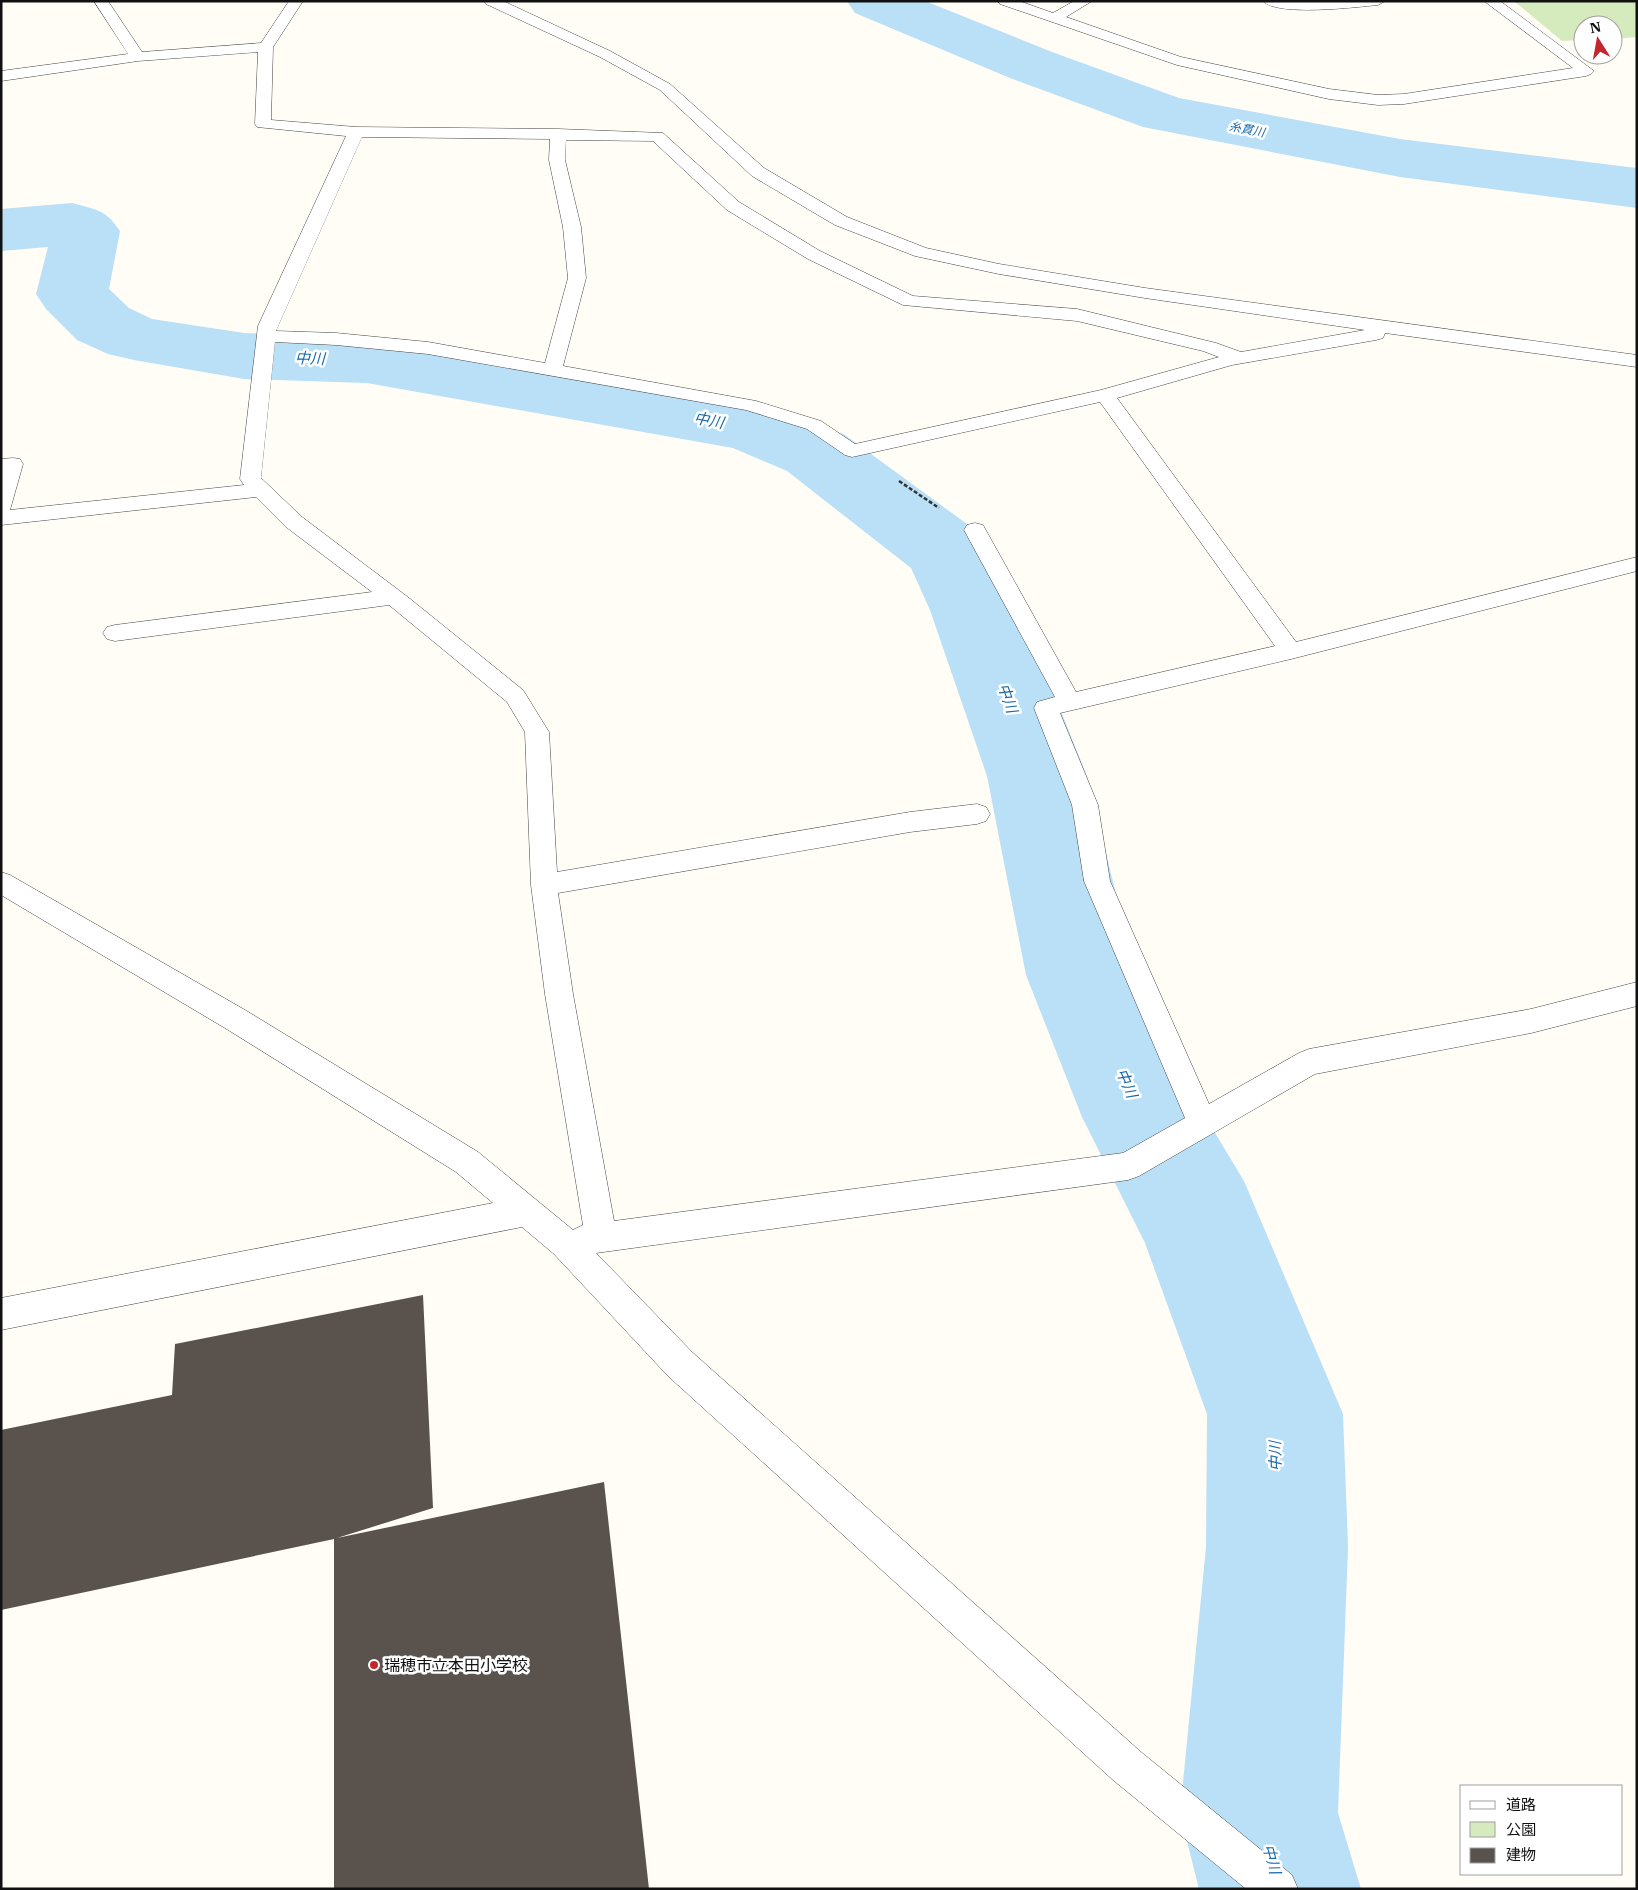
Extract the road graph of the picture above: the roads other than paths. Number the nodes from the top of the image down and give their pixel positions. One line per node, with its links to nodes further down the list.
1 (102, 1): 11 (street)
2 (296, 1): 10 (street)
3 (491, 1): 15 (street)
4 (1005, 1): 9 (street)
5 (1085, 1): 9 (street)
6 (1270, 1): 7 (street)
7 (1378, 1)
8 (1491, 1): 9 (street)
9 (1054, 18)
10 (266, 47): 11 (street); 13 (street)
11 (138, 57): 12 (street)
12 (1, 76)
13 (356, 132): 14 (street); 16 (street)
14 (558, 134): 17 (street); 19 (street)
15 (1400, 329): 17 (street); 18 (street)
16 (266, 336): 19 (street); 22 (street)
17 (1240, 358): 20 (street)
18 (1637, 361)
19 (552, 371): 20 (street)
20 (1105, 395): 29 (street)
21 (1, 465): 23 (street)
22 (261, 490): 24 (street); 27 (street)
23 (1, 507)
24 (1, 518)
25 (974, 530): 30 (street)
26 (1637, 564): 29 (street)
27 (392, 596): 28 (street); 33 (street)
28 (115, 633)
29 (1291, 651): 30 (street)
30 (1070, 703): 35 (street)
31 (977, 814): 33 (street)
32 (1, 882): 36 (street)
33 (544, 885): 37 (street)
34 (1637, 994): 35 (street)
35 (1200, 1124): 37 (street)
36 (527, 1211): 38 (street); 39 (street)
37 (601, 1238): 38 (street)
38 (565, 1243): 40 (street)
39 (1, 1314)
40 (1278, 1889)

